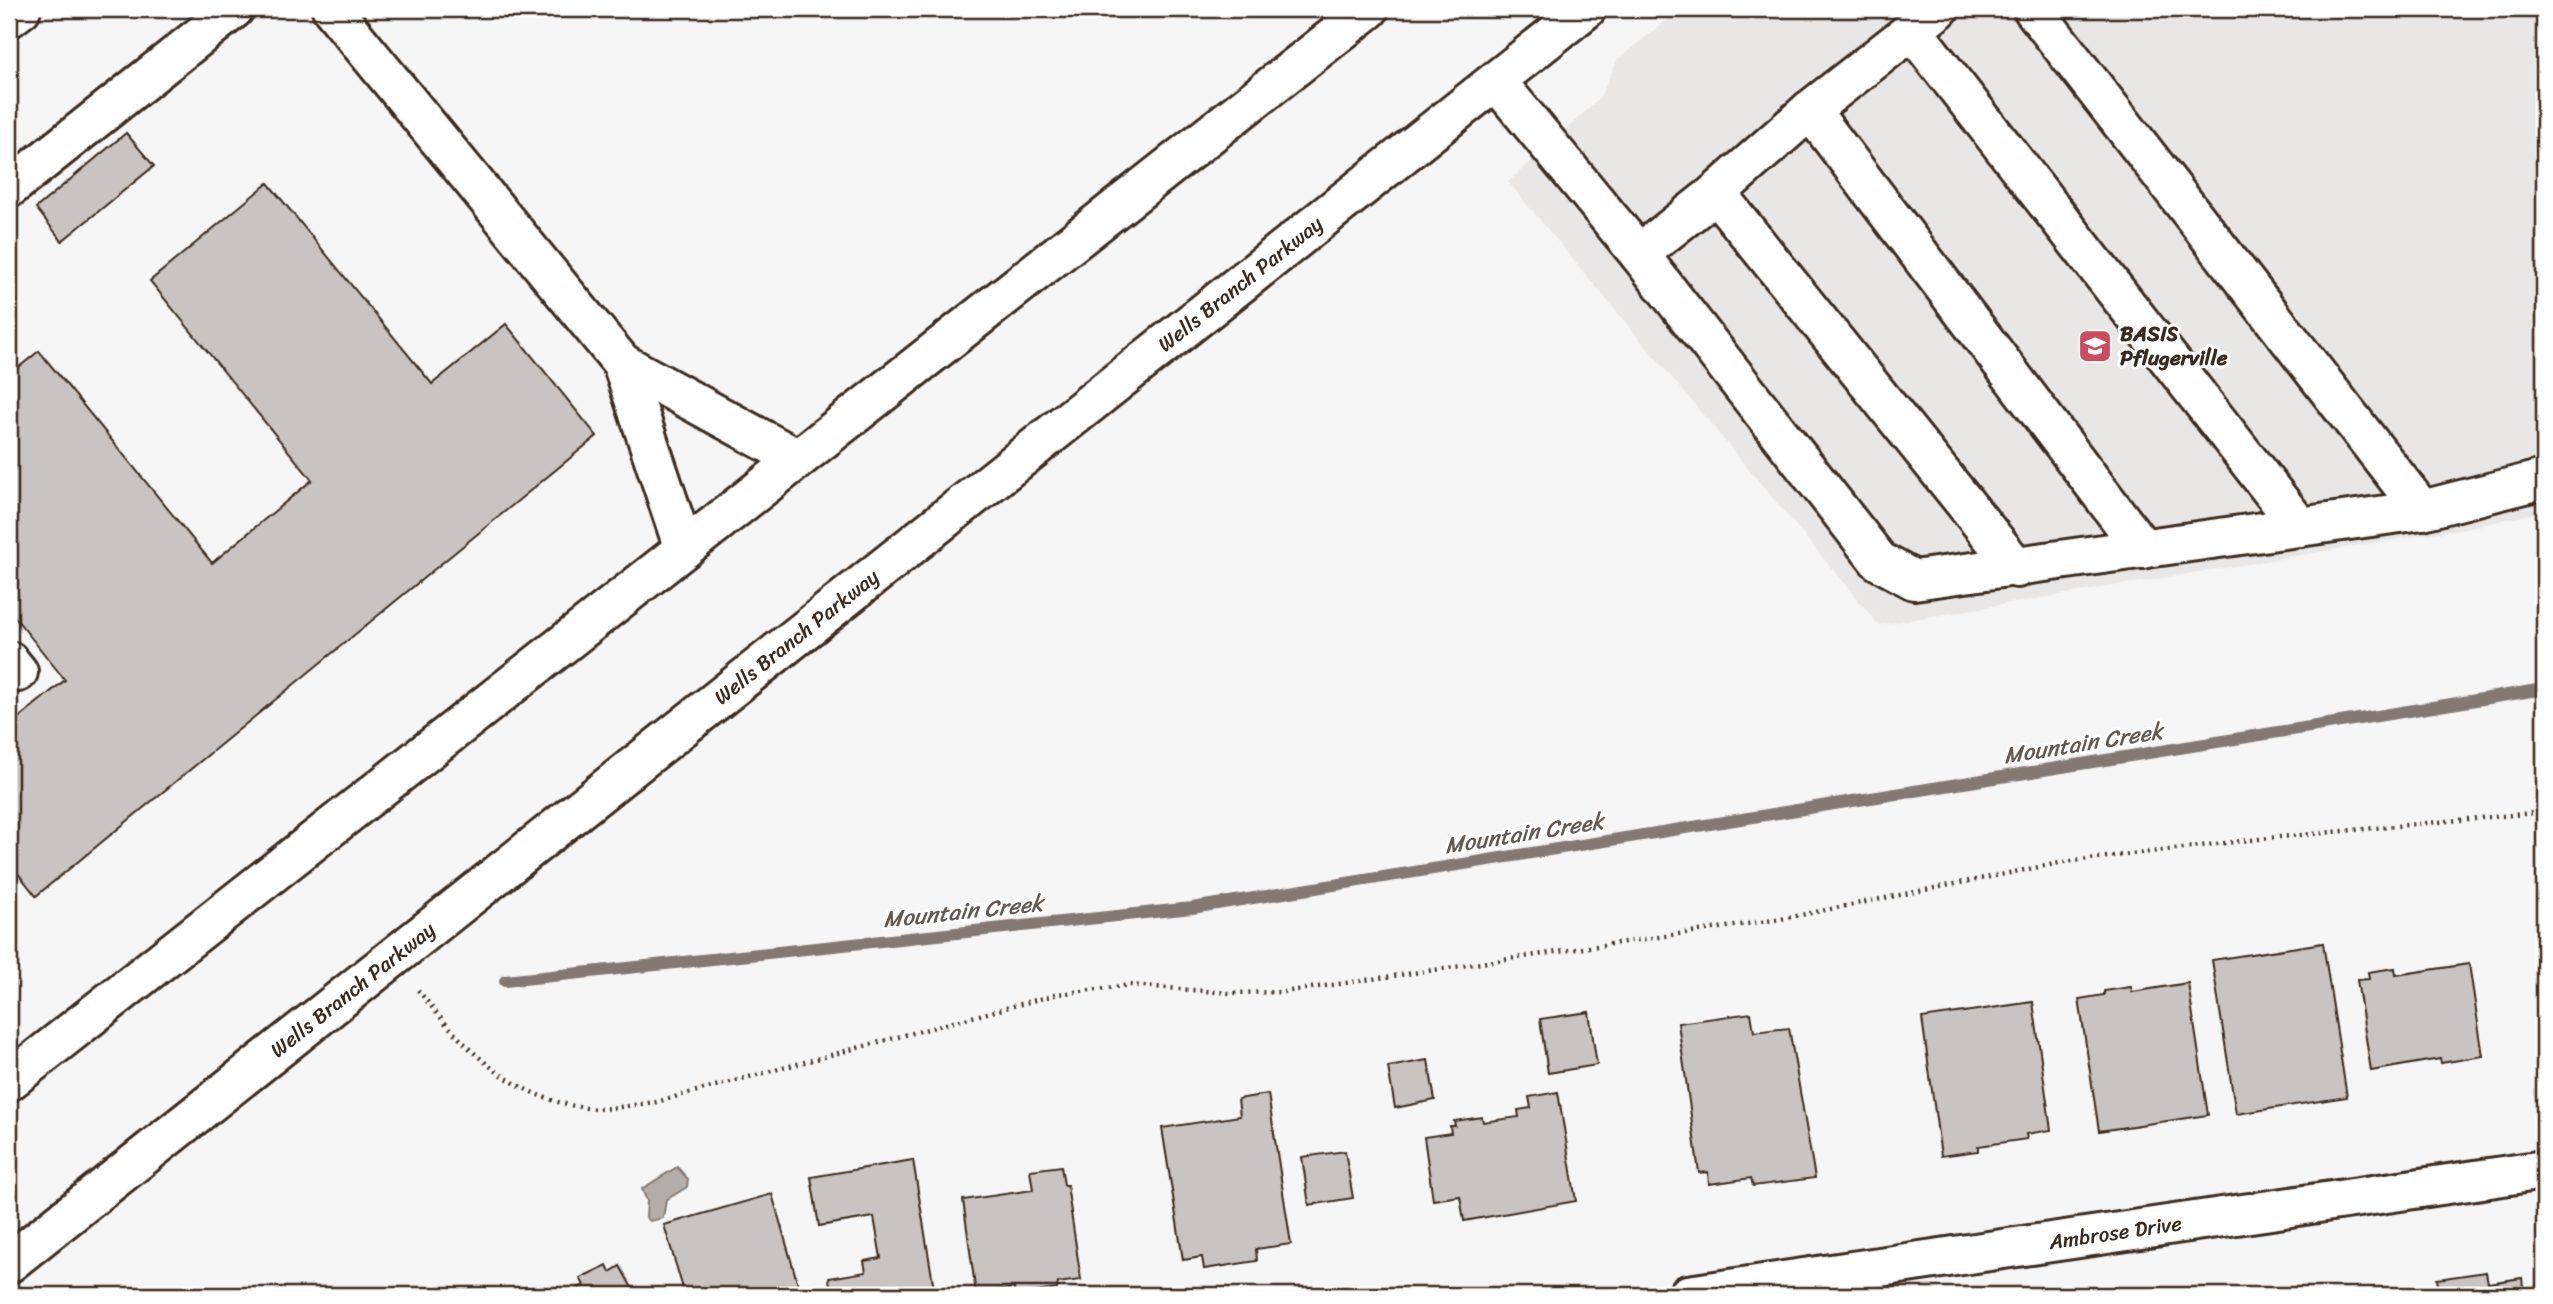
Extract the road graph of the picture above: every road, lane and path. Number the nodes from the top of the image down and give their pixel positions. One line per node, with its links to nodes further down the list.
1 (20, 9): 7 (main road)
2 (332, 9): 14 (main road)
3 (1369, 9): 15 (main road)
4 (1586, 9): 9 (main road, Wells Branch Parkway)
5 (2033, 9): 17 (main road)
6 (214, 14): 11 (main road)
7 (9, 18)
8 (1926, 20): 10 (main road); 18 (main road)
9 (1496, 81): 13 (main road); 26 (main road, Wells Branch Parkway)
10 (1810, 110): 12 (main road); 20 (main road)
11 (9, 188)
12 (1716, 193): 13 (main road); 21 (main road)
13 (1639, 254): 21 (main road)
14 (622, 363): 15 (main road); 19 (main road)
15 (798, 459): 19 (main road)
16 (2544, 479): 17 (main road)
17 (2422, 510): 18 (main road)
18 (2300, 527): 20 (main road)
19 (684, 549): 24 (main road)
20 (2143, 549): 21 (main road)
21 (2017, 568)
22 (2544, 812): 23 (path)
23 (415, 987)
24 (9, 1081)
25 (2544, 1170): 27 (main road, Ambrose Drive)
26 (9, 1264)
27 (1688, 1295)

